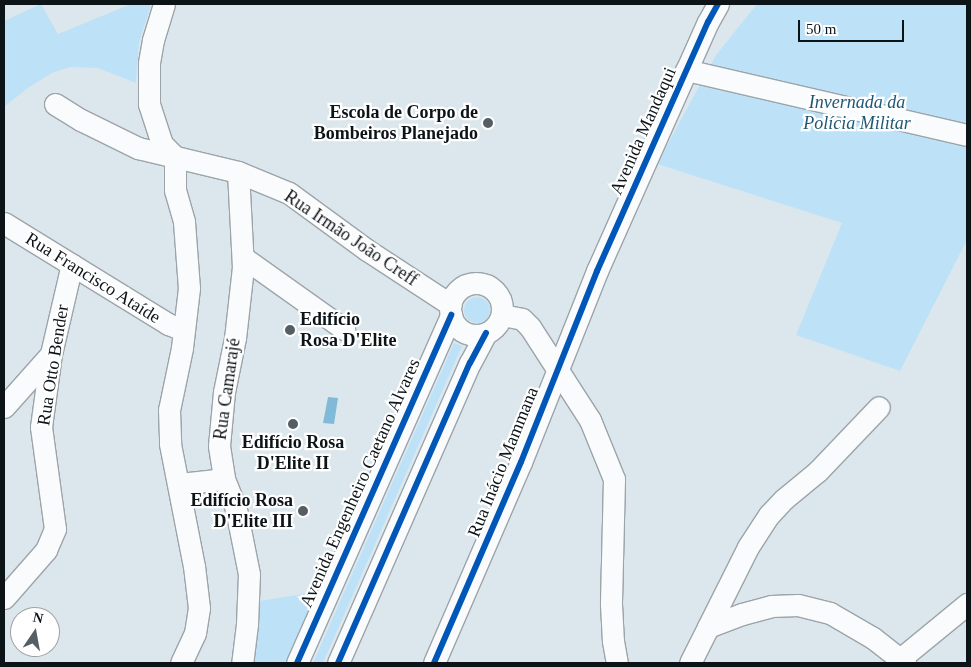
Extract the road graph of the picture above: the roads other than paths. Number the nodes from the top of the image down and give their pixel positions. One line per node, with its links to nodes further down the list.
1 (164, 4): 8 (street)
2 (718, 4): 3 (street, Avenida Mandaqui)
3 (686, 70): 5 (street); 13 (street, Avenida Mandaqui)
4 (55, 104): 8 (street, Rua Irmão João Creff)
5 (938, 128): 6 (street); 7 (street)
6 (967, 135)
7 (967, 151)
8 (175, 157): 9 (street, Rua Irmão João Creff); 17 (street)
9 (238, 172): 11 (street, Rua Camarajé); 14 (street, Rua Irmão João Creff)
10 (4, 223): 12 (street, Rua Francisco Ataíde)
11 (244, 258): 16 (street); 23 (street, Rua Camarajé)
12 (72, 264): 17 (street, Rua Francisco Ataíde); 19 (street, Rua Otto Bender)
13 (597, 271): 20 (street, Rua Inácio Mammana)
14 (451, 310): 15 (street); 18 (street); 31 (street, Avenida Engenheiro Caetano Alvares)
15 (502, 315): 18 (street); 20 (street)
16 (344, 329)
17 (184, 330): 24 (street)
18 (486, 333): 32 (street)
19 (51, 354): 21 (street); 25 (street, Rua Otto Bender)
20 (557, 370): 33 (street, Rua Inácio Mammana); 34 (street)
21 (4, 407)
22 (879, 407): 27 (street)
23 (224, 479): 24 (street); 30 (street, Rua Camarajé)
24 (179, 484): 29 (street)
25 (4, 598)
26 (967, 604): 28 (street)
27 (708, 627): 28 (street); 35 (street)
28 (903, 661)
29 (181, 663)
30 (242, 663)
31 (298, 663)
32 (338, 663)
33 (434, 663)
34 (617, 663)
35 (690, 663)

